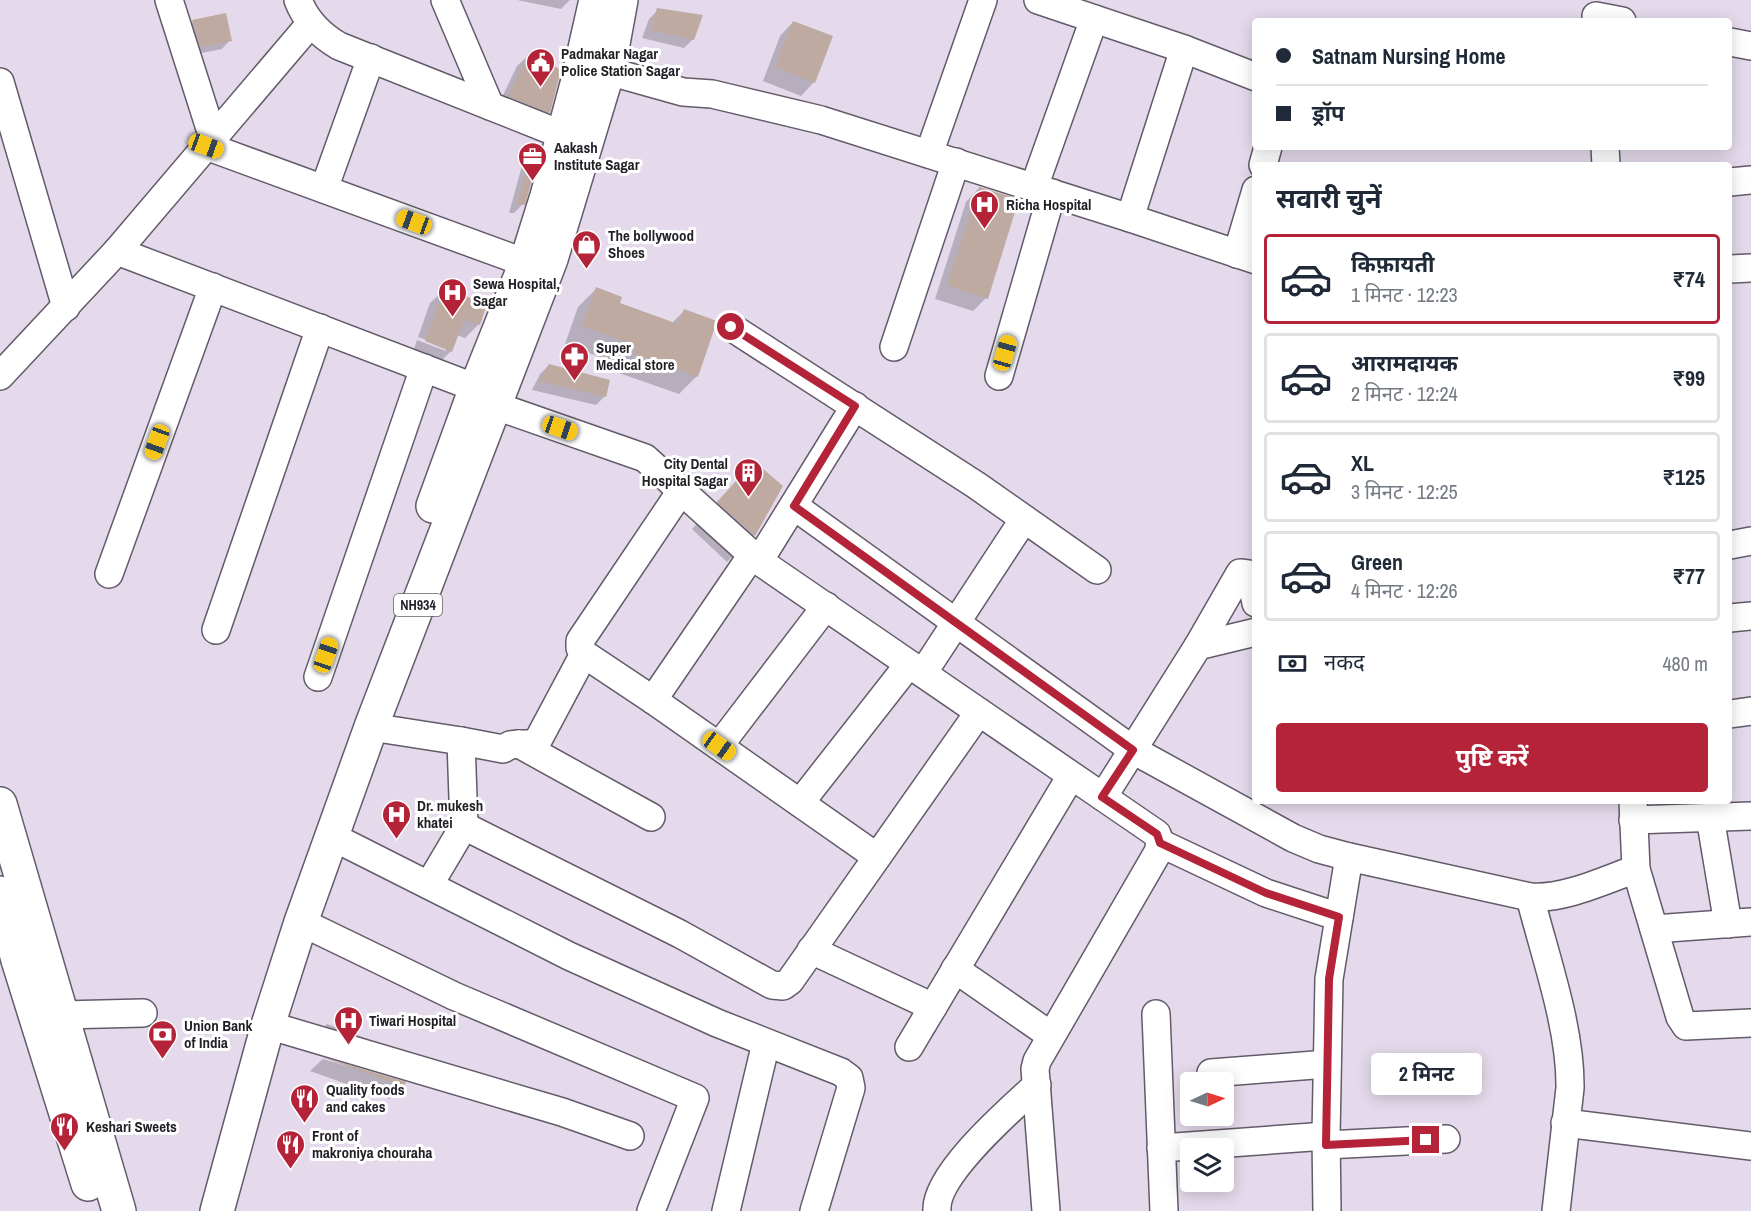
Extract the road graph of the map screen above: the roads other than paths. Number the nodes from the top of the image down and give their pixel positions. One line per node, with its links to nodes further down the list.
1 (169, 0): 20 (street)
2 (445, 0): 18 (street)
3 (596, 0): 19 (main road, NH934)
4 (621, 0): 15 (main road, NH934)
5 (983, 0): 21 (street)
6 (1038, 0): 10 (street)
7 (304, 11): 14 (street); 20 (street)
8 (1595, 12): 9 (street)
9 (1613, 18)
10 (1094, 19): 13 (street); 26 (street)
11 (1732, 42): 12 (street)
12 (1751, 46)
13 (1184, 49): 16 (street); 28 (street)
14 (371, 58): 18 (street); 25 (street)
15 (608, 71): 21 (street); 42 (main road, NH934)
16 (1252, 75)
17 (0, 82): 35 (street)
18 (490, 106): 19 (street)
19 (563, 135): 31 (main road, NH934)
20 (209, 142): 25 (street); 29 (street)
21 (929, 154): 22 (street)
22 (956, 162): 26 (street); 38 (street)
23 (1751, 180): 24 (street)
24 (1732, 182)
25 (324, 189): 31 (street)
26 (1043, 190): 28 (street); 41 (street)
27 (1252, 217): 30 (street)
28 (1130, 218): 30 (street)
29 (117, 251): 34 (street); 35 (street)
30 (1246, 257)
31 (526, 263): 42 (main road, NH934)
32 (1751, 268): 33 (street)
33 (1732, 269)
34 (213, 287): 37 (street); 51 (street)
35 (66, 307): 40 (street)
36 (731, 327): 43 (street)
37 (320, 328): 39 (street); 57 (street)
38 (894, 347)
39 (424, 368): 42 (street); 62 (street)
40 (0, 376)
41 (999, 376)
42 (486, 397): 44 (street); 67 (main road, NH934); 115 (main road, NH934)
43 (855, 406): 45 (street); 46 (street)
44 (681, 491): 49 (street); 60 (street)
45 (794, 506): 49 (street); 56 (street)
46 (1024, 519): 50 (street); 56 (street)
47 (1751, 541): 48 (street)
48 (1732, 545)
49 (755, 558): 53 (street); 63 (street)
50 (1097, 570)
51 (109, 574)
52 (1252, 583): 59 (street)
53 (826, 606): 61 (street); 70 (street)
54 (1751, 616): 55 (street)
55 (1732, 618)
56 (956, 622): 61 (street); 71 (street)
57 (216, 630)
58 (1252, 633): 59 (street)
59 (1198, 646): 71 (street)
60 (584, 654): 63 (street); 69 (street)
61 (916, 668): 65 (street); 74 (street)
62 (318, 677)
63 (653, 700): 70 (street)
64 (1751, 711): 66 (street)
65 (979, 712): 72 (street); 83 (street)
66 (1732, 714)
67 (371, 727): 68 (street); 81 (main road, NH934)
68 (461, 741): 69 (street); 80 (street)
69 (519, 744): 78 (street)
70 (719, 746): 74 (street)
71 (1133, 750): 73 (street); 84 (street)
72 (1071, 776): 73 (street); 94 (street)
73 (1102, 797): 82 (street)
74 (800, 803): 83 (street)
75 (0, 804): 98 (main road)
76 (1633, 811): 79 (street); 85 (street)
77 (1751, 816): 79 (street)
78 (651, 817)
79 (1710, 817): 91 (street)
80 (464, 826): 86 (street); 93 (street)
81 (333, 837): 86 (street); 90 (main road, NH934)
82 (1160, 843): 89 (street); 101 (street)
83 (877, 857): 93 (street)
84 (1349, 857): 87 (street); 89 (street)
85 (1636, 869): 87 (street); 92 (street)
86 (429, 885): 102 (street)
87 (1530, 897): 107 (street)
88 (2, 912): 113 (main road)
89 (1339, 917): 104 (street)
90 (301, 922): 100 (main road, NH934); 117 (street)
91 (1739, 923): 92 (street)
92 (1654, 929): 99 (street)
93 (811, 950): 95 (street)
94 (955, 969): 95 (street); 101 (street)
95 (933, 1007): 103 (street)
96 (143, 1013): 98 (street)
97 (1156, 1014): 112 (street)
98 (62, 1015): 114 (main road)
99 (1751, 1023)
100 (268, 1025): 108 (street); 116 (main road, NH934)
101 (1050, 1035): 106 (street)
102 (766, 1042): 118 (street); 119 (street)
103 (909, 1047)
104 (1327, 1064): 105 (street); 110 (street)
105 (1224, 1072)
106 (1036, 1085): 120 (street); 121 (street)
107 (1565, 1123): 111 (street); 124 (street)
108 (630, 1136)
109 (1446, 1139): 110 (street)
110 (1326, 1141): 112 (street); 123 (street)
111 (1751, 1146)
112 (1161, 1148): 122 (street)
113 (96, 1211)
114 (119, 1211)
115 (200, 1211)
116 (217, 1211)
117 (651, 1211)
118 (726, 1211)
119 (814, 1211)
120 (937, 1211)
121 (1046, 1211)
122 (1164, 1211)
123 (1327, 1211)
124 (1556, 1211)

